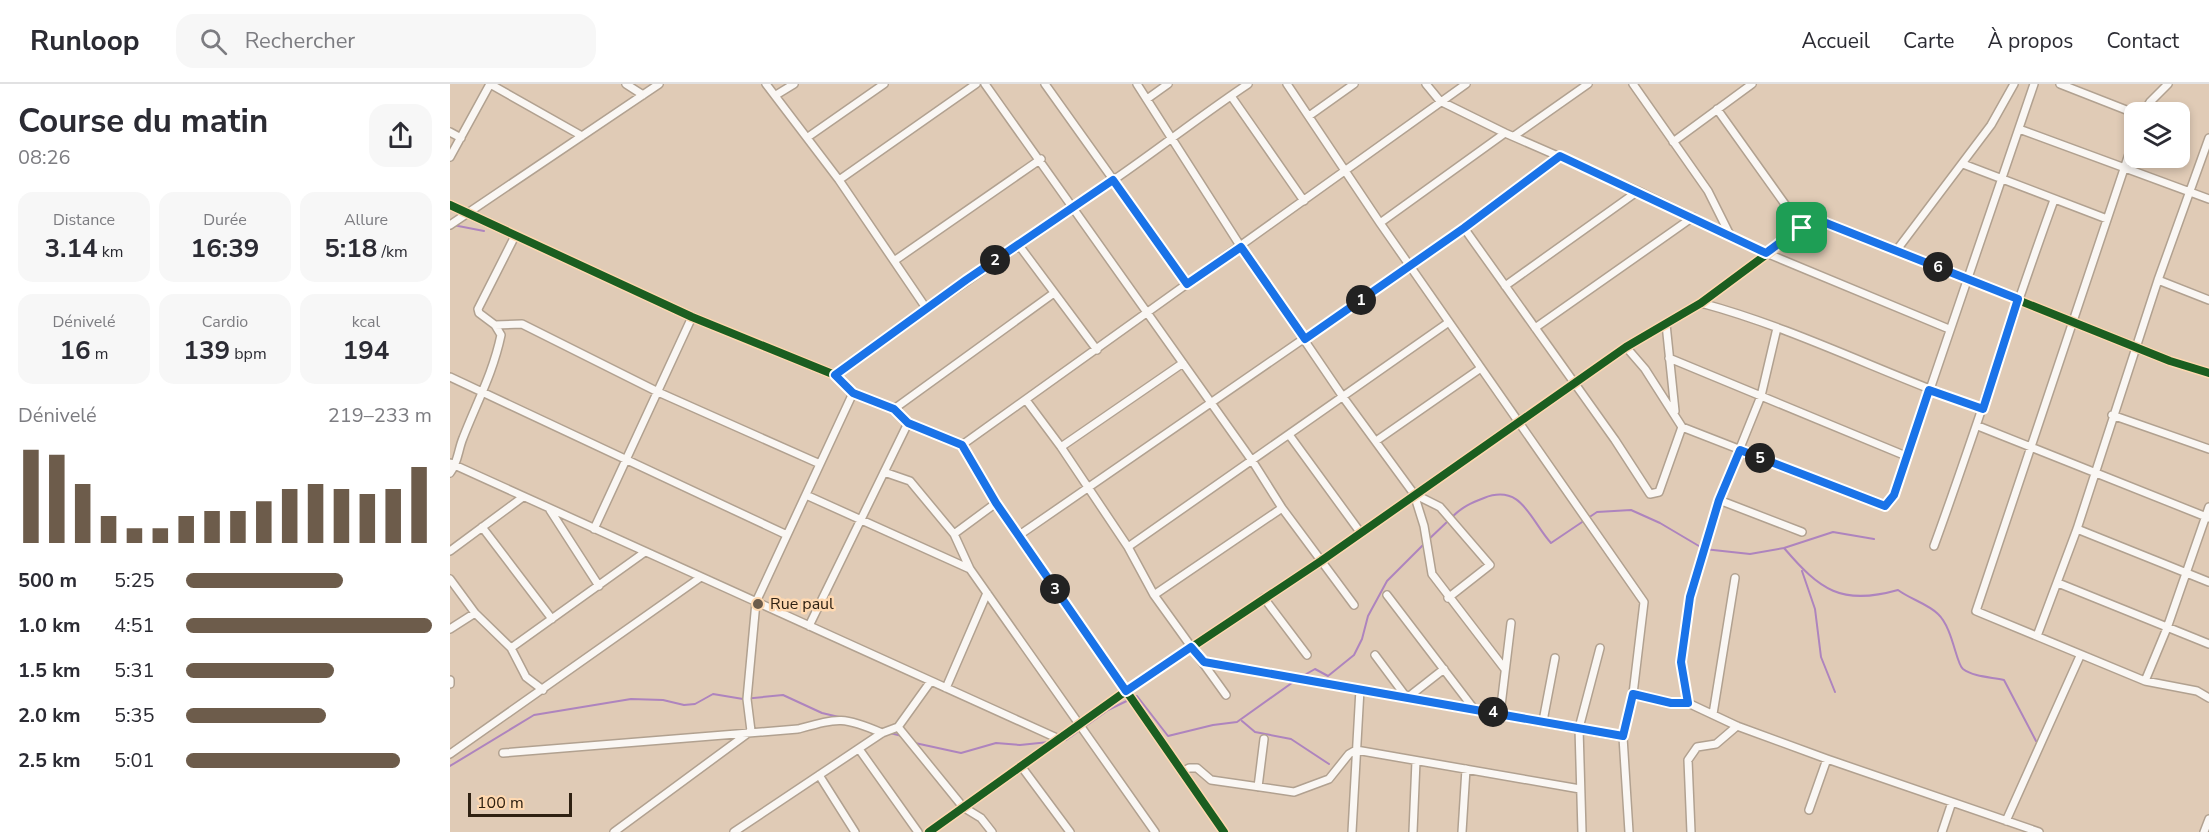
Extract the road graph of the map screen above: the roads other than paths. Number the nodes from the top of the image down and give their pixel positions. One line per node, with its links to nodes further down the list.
1 (490, 84): 36 (street); 39 (street)
2 (626, 84): 25 (street)
3 (659, 84): 25 (street)
4 (766, 84): 24 (street)
5 (794, 84): 24 (street)
6 (884, 84): 38 (street)
7 (976, 84): 51 (street)
8 (985, 84): 45 (street)
9 (1045, 84): 52 (street)
10 (1137, 84): 27 (street)
11 (1168, 84): 27 (street)
12 (1287, 84): 32 (street)
13 (1354, 84): 32 (street)
14 (1426, 84): 28 (street)
15 (1466, 84): 28 (street)
16 (1588, 84): 37 (street)
17 (1752, 84): 31 (street)
18 (2014, 84): 46 (street)
19 (2034, 84): 33 (street)
20 (2060, 84): 30 (street)
21 (2168, 84): 29 (street)
22 (1244, 85): 26 (street)
23 (1635, 85): 42 (street)
24 (776, 94): 38 (street)
25 (643, 95): 36 (street)
26 (1231, 96): 40 (street); 57 (street)
27 (1147, 99): 40 (street)
28 (1440, 101): 35 (street); 49 (street)
29 (2150, 102)
30 (2124, 109)
31 (1716, 110): 42 (street); 66 (street)
32 (1309, 116): 49 (street)
33 (2019, 129): 47 (street); 50 (street)
34 (450, 132): 39 (street)
35 (1505, 133): 37 (street); 63 (street)
36 (582, 136): 60 (street)
37 (1514, 136): 43 (street)
38 (808, 137): 51 (street)
39 (461, 138): 44 (street)
40 (1173, 138): 52 (street); 70 (street)
41 (2209, 138): 54 (street)
42 (1673, 142): 67 (street)
43 (1560, 156): 53 (street); 65 (street)
44 (450, 157)
45 (1041, 159): 59 (street); 73 (street)
46 (1963, 164): 50 (street); 71 (street)
47 (2124, 168)
48 (2125, 168): 54 (street); 62 (street)
49 (1345, 171): 57 (street); 63 (street)
50 (2001, 179): 56 (street); 75 (street)
51 (839, 180): 73 (street)
52 (1113, 180): 59 (street); 77 (street)
53 (1638, 191): 61 (street); 78 (street)
54 (2189, 191): 55 (street); 76 (street)
55 (2209, 199)
56 (2054, 200): 62 (street); 80 (street)
57 (1304, 201): 70 (street)
58 (450, 205): 60 (street)
59 (1071, 207): 69 (street); 84 (street)
60 (468, 213): 64 (street); 68 (street)
61 (1693, 217): 67 (street); 90 (street)
62 (2107, 219): 87 (street)
63 (1380, 223): 74 (street)
64 (450, 225)
65 (1464, 228): 74 (street); 78 (street)
66 (1802, 228): 71 (street); 72 (street)
67 (1730, 235): 72 (street)
68 (515, 236): 85 (street); 89 (street)
69 (1018, 244): 79 (street); 83 (street)
70 (1241, 247): 77 (street); 93 (street)
71 (1896, 251): 75 (street)
72 (1766, 253): 82 (street); 92 (street)
73 (894, 261): 83 (street)
74 (1410, 266): 86 (street); 93 (street)
75 (1966, 278): 80 (street); 92 (street)
76 (2158, 280): 81 (street); 95 (street)
77 (1187, 284): 84 (street)
78 (1505, 286): 90 (street)
79 (1054, 293): 96 (street); 112 (street)
80 (2018, 299): 87 (street); 113 (street)
81 (2209, 300)
82 (1701, 303): 88 (street); 91 (street)
83 (926, 308): 101 (street)
84 (1146, 313): 96 (street); 98 (street)
85 (692, 317): 101 (street); 106 (street)
86 (1449, 322): 99 (street); 109 (street)
87 (2073, 322): 95 (street); 124 (street)
88 (1666, 324): 94 (street); 97 (street)
89 (495, 325): 105 (street); 106 (street)
90 (1535, 328): 103 (street)
91 (1777, 328): 104 (street); 108 (street)
92 (1949, 329): 104 (street)
93 (1305, 339): 109 (street); 111 (street)
94 (1626, 347): 103 (street); 114 (street)
95 (2138, 347): 100 (street); 115 (street)
96 (1097, 350): 110 (street)
97 (1669, 358): 108 (street); 114 (street)
98 (1183, 363): 111 (street); 123 (street)
99 (1480, 368): 116 (street); 121 (street)
100 (2209, 373)
101 (835, 375): 107 (street)
102 (450, 377): 105 (street)
103 (1575, 384): 116 (street); 118 (street)
104 (1929, 390): 113 (street); 127 (street)
105 (482, 391): 128 (street); 131 (street)
106 (658, 392): 128 (street); 130 (street)
107 (853, 393): 112 (street); 130 (street)
108 (1761, 396): 126 (street); 127 (street)
109 (1343, 397): 120 (street); 121 (street)
110 (1026, 400): 122 (street); 123 (street)
111 (1210, 405): 129 (street); 135 (street)
112 (894, 409): 117 (street)
113 (1983, 409): 119 (street)
114 (1675, 413): 118 (street)
115 (2112, 415): 125 (street); 133 (street)
116 (1519, 422): 136 (street); 198 (street)
117 (908, 423): 122 (street); 132 (street)
118 (1682, 426): 126 (street)
119 (1978, 426): 124 (street); 154 (street)
120 (1290, 436): 129 (street); 149 (street)
121 (1376, 441): 136 (street)
122 (962, 445): 140 (street)
123 (1061, 447): 135 (street)
124 (2031, 447): 133 (street); 180 (street)
125 (2209, 449)
126 (1740, 450): 127 (street); 139 (street)
127 (1906, 456)
128 (627, 461): 147 (street); 152 (street)
129 (1253, 462): 142 (street); 155 (street)
130 (820, 464): 137 (street)
131 (453, 465): 134 (street); 138 (street)
132 (884, 472): 145 (street); 151 (street)
133 (2097, 472): 144 (street); 148 (street)
134 (450, 473)
135 (1089, 489): 153 (street); 155 (street)
136 (1414, 494): 149 (street); 171 (street); 171 (street)
137 (806, 495): 145 (street); 152 (street)
138 (523, 497): 143 (street); 146 (street)
139 (1719, 500): 150 (street); 202 (street)
140 (996, 503): 151 (street); 153 (street)
141 (2209, 507): 144 (street)
142 (1282, 508): 158 (street); 168 (street)
143 (549, 509): 147 (street); 166 (street)
144 (2207, 518): 160 (street)
145 (861, 520): 159 (street); 177 (street)
146 (482, 527): 156 (street); 175 (street)
147 (594, 529): 157 (street)
148 (2077, 529): 160 (street); 164 (street)
149 (1360, 532): 158 (street)
150 (1802, 532)
151 (954, 534): 159 (street)
152 (787, 535): 172 (street)
153 (1018, 536): 197 (street)
154 (1934, 546)
155 (1128, 547): 168 (street)
156 (450, 551)
157 (645, 552): 161 (street); 166 (street)
158 (1321, 561): 170 (street); 173 (street)
159 (970, 569): 167 (street)
160 (2185, 572): 165 (street); 178 (street)
161 (700, 577): 172 (street); 195 (street)
162 (1735, 578): 205 (street)
163 (450, 579): 174 (street)
164 (2058, 582): 178 (street); 180 (street)
165 (2209, 582)
166 (599, 586): 175 (street)
167 (987, 592): 194 (street); 207 (street)
168 (1154, 595): 182 (street)
169 (1387, 595): 191 (street)
170 (1264, 598): 182 (street); 185 (street)
171 (1448, 598): 190 (street)
172 (756, 602): 177 (street); 211 (street)
173 (1354, 605)
174 (475, 613): 179 (street); 183 (street)
175 (552, 619): 183 (street)
176 (1511, 623): 190 (street)
177 (809, 626): 192 (street)
178 (2167, 628): 181 (street); 193 (street)
179 (450, 629)
180 (2037, 636): 187 (street)
181 (2209, 644)
182 (1191, 647): 189 (street); 197 (street)
183 (511, 648): 195 (street)
184 (1600, 648): 210 (street)
185 (1306, 655)
186 (1375, 655): 200 (street)
187 (2080, 656): 193 (street); 232 (street)
188 (1555, 658): 206 (street)
189 (1204, 662): 196 (street); 199 (street)
190 (1504, 668): 204 (street)
191 (1444, 669): 200 (street); 203 (street)
192 (931, 681): 194 (street); 209 (street)
193 (2145, 681): 201 (street)
194 (946, 688): 214 (street)
195 (543, 690): 219 (street)
196 (1360, 690): 200 (street); 217 (street)
197 (1126, 691): 207 (street); 224 (street)
198 (1633, 694): 202 (street); 213 (street)
199 (1226, 695)
200 (1407, 698): 203 (street)
201 (2209, 698)
202 (1688, 703): 205 (street)
203 (1474, 709): 204 (street)
204 (1500, 714): 206 (street)
205 (1713, 714): 208 (street)
206 (1543, 721): 210 (street)
207 (1078, 725): 214 (street); 241 (street)
208 (1737, 726): 220 (street); 248 (street)
209 (898, 727): 212 (street); 229 (street)
210 (1579, 728): 213 (street); 227 (street)
211 (751, 731): 212 (street); 218 (street); 233 (street)
212 (882, 733): 216 (street)
213 (1623, 736): 247 (street)
214 (1059, 739): 222 (street)
215 (1263, 739): 226 (street)
216 (859, 749): 225 (street); 237 (street)
217 (1356, 750): 221 (street); 226 (street); 243 (street)
218 (503, 753)
219 (450, 754)
220 (1827, 759): 228 (street); 230 (street)
221 (1416, 761): 223 (street); 244 (street)
222 (1020, 766): 229 (street); 240 (street)
223 (1466, 769): 227 (street); 245 (street)
224 (1182, 772): 226 (street); 242 (street)
225 (819, 775): 235 (street); 236 (street)
226 (1258, 787)
227 (1580, 789): 246 (street)
228 (1952, 802): 232 (street); 249 (street)
229 (963, 807): 238 (street); 239 (street)
230 (1809, 810)
231 (2209, 819): 251 (street)
232 (2006, 821): 250 (street)
233 (622, 829): 234 (street)
234 (614, 832)
235 (734, 832)
236 (855, 832)
237 (918, 832)
238 (929, 832)
239 (992, 832)
240 (1070, 832)
241 (1155, 832)
242 (1224, 832)
243 (1352, 832)
244 (1413, 832)
245 (1462, 832)
246 (1582, 832)
247 (1629, 832)
248 (1691, 832)
249 (1942, 832)
250 (2039, 832)
251 (2204, 832)

